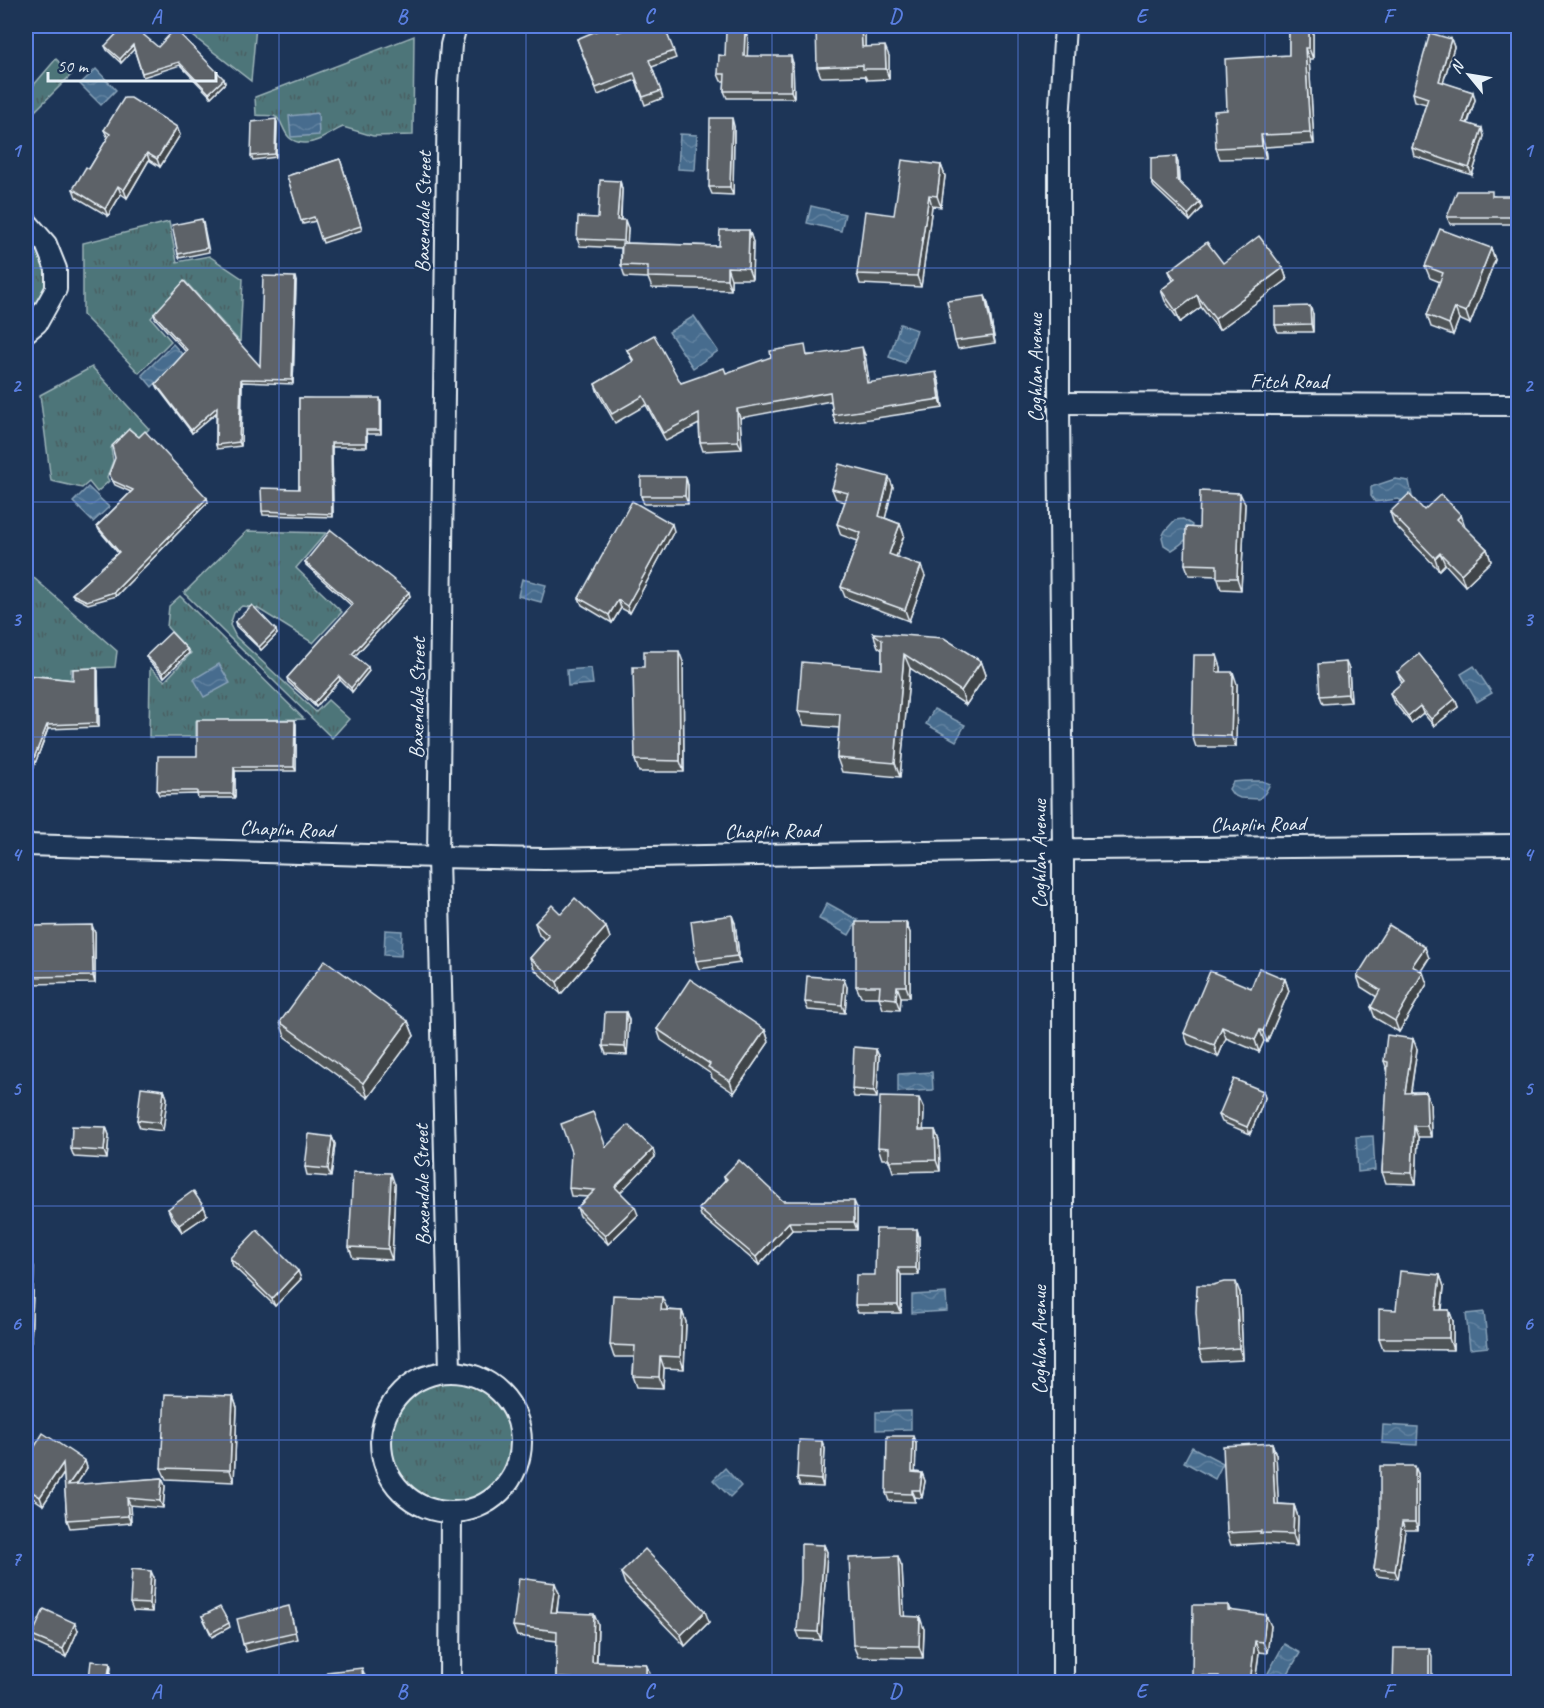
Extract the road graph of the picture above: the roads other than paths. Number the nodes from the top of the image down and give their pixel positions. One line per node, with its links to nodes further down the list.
1 (456, 26): 10 (street, Baxendale Street)
2 (1065, 26): 5 (street, Coghlan Avenue)
3 (26, 221): 4 (street)
4 (26, 332)
5 (1059, 404): 6 (street, Fitch Road); 9 (street, Coghlan Avenue)
6 (1518, 405)
7 (26, 845): 10 (street, Chaplin Road)
8 (1518, 845): 9 (street, Chaplin Road)
9 (1063, 850): 10 (street, Chaplin Road); 14 (street, Coghlan Avenue)
10 (438, 857): 11 (street, Baxendale Street)
11 (450, 1371): 12 (street); 12 (street)
12 (451, 1514): 13 (street)
13 (450, 1683)
14 (1063, 1683)

